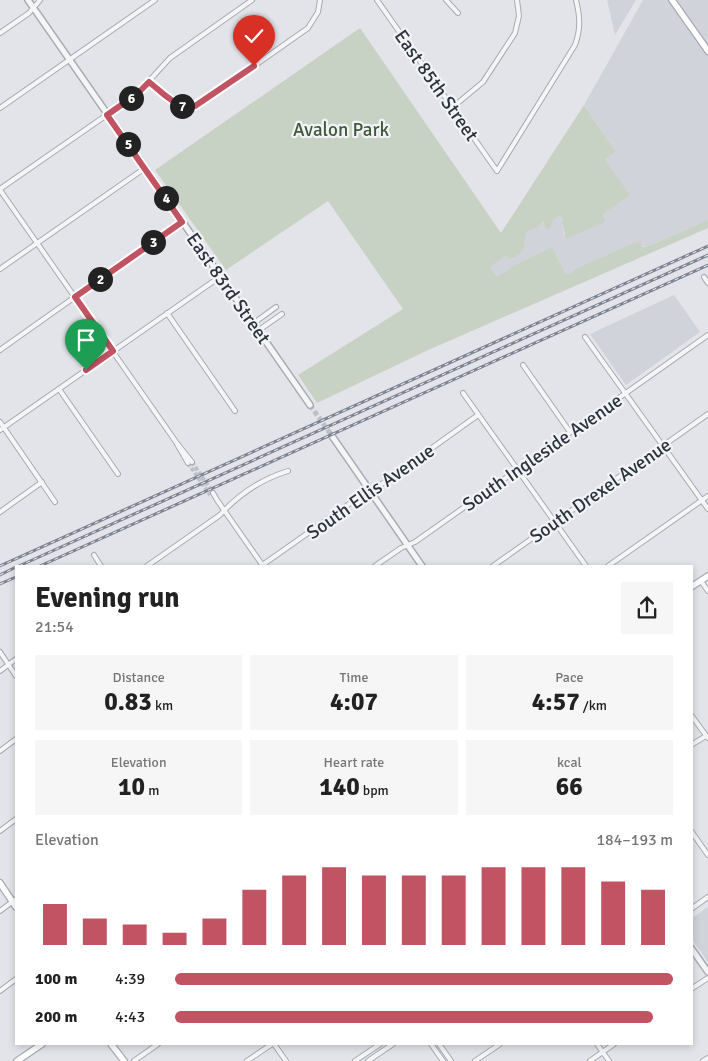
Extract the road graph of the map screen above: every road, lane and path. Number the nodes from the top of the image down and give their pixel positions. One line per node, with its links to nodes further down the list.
1 (28, 0): 11 (street, East 83rd Street)
2 (40, 0): 11 (street)
3 (155, 0): 15 (street)
4 (252, 0): 16 (street)
5 (320, 0): 16 (street)
6 (378, 0): 17 (street, East 85th Street)
7 (446, 0): 12 (street)
8 (517, 0): 17 (street)
9 (576, 0): 17 (street, East 85th Street)
10 (672, 0): 14 (main road)
11 (33, 8): 13 (street); 15 (street, East 83rd Street)
12 (458, 14)
13 (0, 33)
14 (708, 51)
15 (69, 60): 18 (street); 19 (street, East 83rd Street)
16 (149, 82): 19 (street)
17 (453, 107)
18 (0, 108)
19 (107, 115): 20 (street, East 83rd Street); 21 (street)
20 (145, 168): 22 (street, East 83rd Street); 23 (street)
21 (0, 190): 23 (street)
22 (182, 222): 25 (street, East 83rd Street); 28 (street)
23 (37, 243): 24 (street); 28 (street)
24 (0, 269)
25 (221, 276): 30 (street); 32 (street, East 83rd Street)
26 (704, 277): 27 (street)
27 (708, 283)
28 (75, 297): 36 (street); 37 (street)
29 (276, 307): 32 (street)
30 (167, 313): 37 (street); 43 (street)
31 (282, 314): 33 (street)
32 (254, 323): 33 (street, East 83rd Street)
33 (259, 330): 42 (street, East 83rd Street)
34 (708, 335): 41 (street, South Ingleside Avenue)
35 (585, 337): 41 (street)
36 (0, 350)
37 (113, 351): 39 (street); 51 (street)
38 (523, 365): 48 (street)
39 (59, 389): 47 (street); 54 (street)
40 (463, 393): 45 (street)
41 (625, 393): 48 (street, South Ingleside Avenue); 50 (street)
42 (310, 405)
43 (235, 411)
44 (708, 414): 50 (street, South Drexel Avenue)
45 (478, 415): 52 (street); 56 (street, South Ellis Avenue)
46 (0, 422): 47 (street)
47 (2, 429): 55 (street)
48 (570, 432): 52 (street, South Ingleside Avenue)
49 (332, 436): 56 (street)
50 (663, 446): 59 (street); 64 (street, South Drexel Avenue)
51 (190, 463)
52 (517, 469): 64 (street); 65 (street, South Ingleside Avenue)
53 (288, 471): 62 (street)
54 (118, 474)
55 (42, 482): 60 (street); 63 (street)
56 (370, 491): 65 (street); 70 (street, South Ellis Avenue)
57 (212, 494): 62 (street)
58 (708, 496): 59 (street)
59 (702, 500): 61 (street); 75 (street)
60 (56, 502)
61 (708, 508)
62 (224, 511): 68 (street); 69 (street)
63 (0, 512)
64 (555, 522): 73 (street, South Drexel Avenue); 74 (street)
65 (407, 545): 71 (street, South Ingleside Avenue); 72 (street)
66 (94, 555): 67 (street)
67 (101, 565)
68 (148, 565)
69 (261, 565)
70 (263, 565)
71 (377, 565)
72 (421, 565)
73 (494, 565)
74 (585, 565)
75 (609, 565)
76 (708, 576): 77 (main road)
77 (701, 581): 78 (main road); 79 (street)
78 (693, 587)
79 (708, 591)
80 (0, 652): 82 (street)
81 (15, 660): 82 (street)
82 (8, 664): 83 (street); 84 (street)
83 (0, 670)
84 (15, 674)
85 (693, 718): 86 (street)
86 (707, 736): 88 (street)
87 (15, 740): 89 (street)
88 (693, 744)
89 (0, 751)
90 (15, 820): 91 (street)
91 (0, 831)
92 (693, 834): 93 (street)
93 (708, 855)
94 (0, 884): 96 (main road)
95 (708, 897): 97 (street)
96 (15, 903): 98 (street)
97 (693, 907)
98 (0, 911)
99 (693, 951): 100 (street)
100 (708, 972)
101 (708, 978): 103 (street)
102 (15, 981): 104 (street)
103 (693, 988)
104 (0, 991)
105 (41, 1045): 120 (main road)
106 (112, 1045): 121 (main road)
107 (157, 1045): 122 (street)
108 (271, 1045): 123 (street)
109 (274, 1045): 124 (street)
110 (379, 1045): 119 (street)
111 (392, 1045): 125 (street)
112 (432, 1045): 126 (street)
113 (440, 1045): 127 (street)
114 (499, 1045): 128 (street)
115 (598, 1045): 117 (street)
116 (613, 1045): 117 (street)
117 (603, 1052): 129 (street); 130 (street)
118 (708, 1058): 131 (street)
119 (358, 1060)
120 (17, 1061)
121 (124, 1061)
122 (134, 1061)
123 (247, 1061)
124 (286, 1061)
125 (368, 1061)
126 (443, 1061)
127 (451, 1061)
128 (475, 1061)
129 (590, 1061)
130 (609, 1061)
131 (703, 1061)

